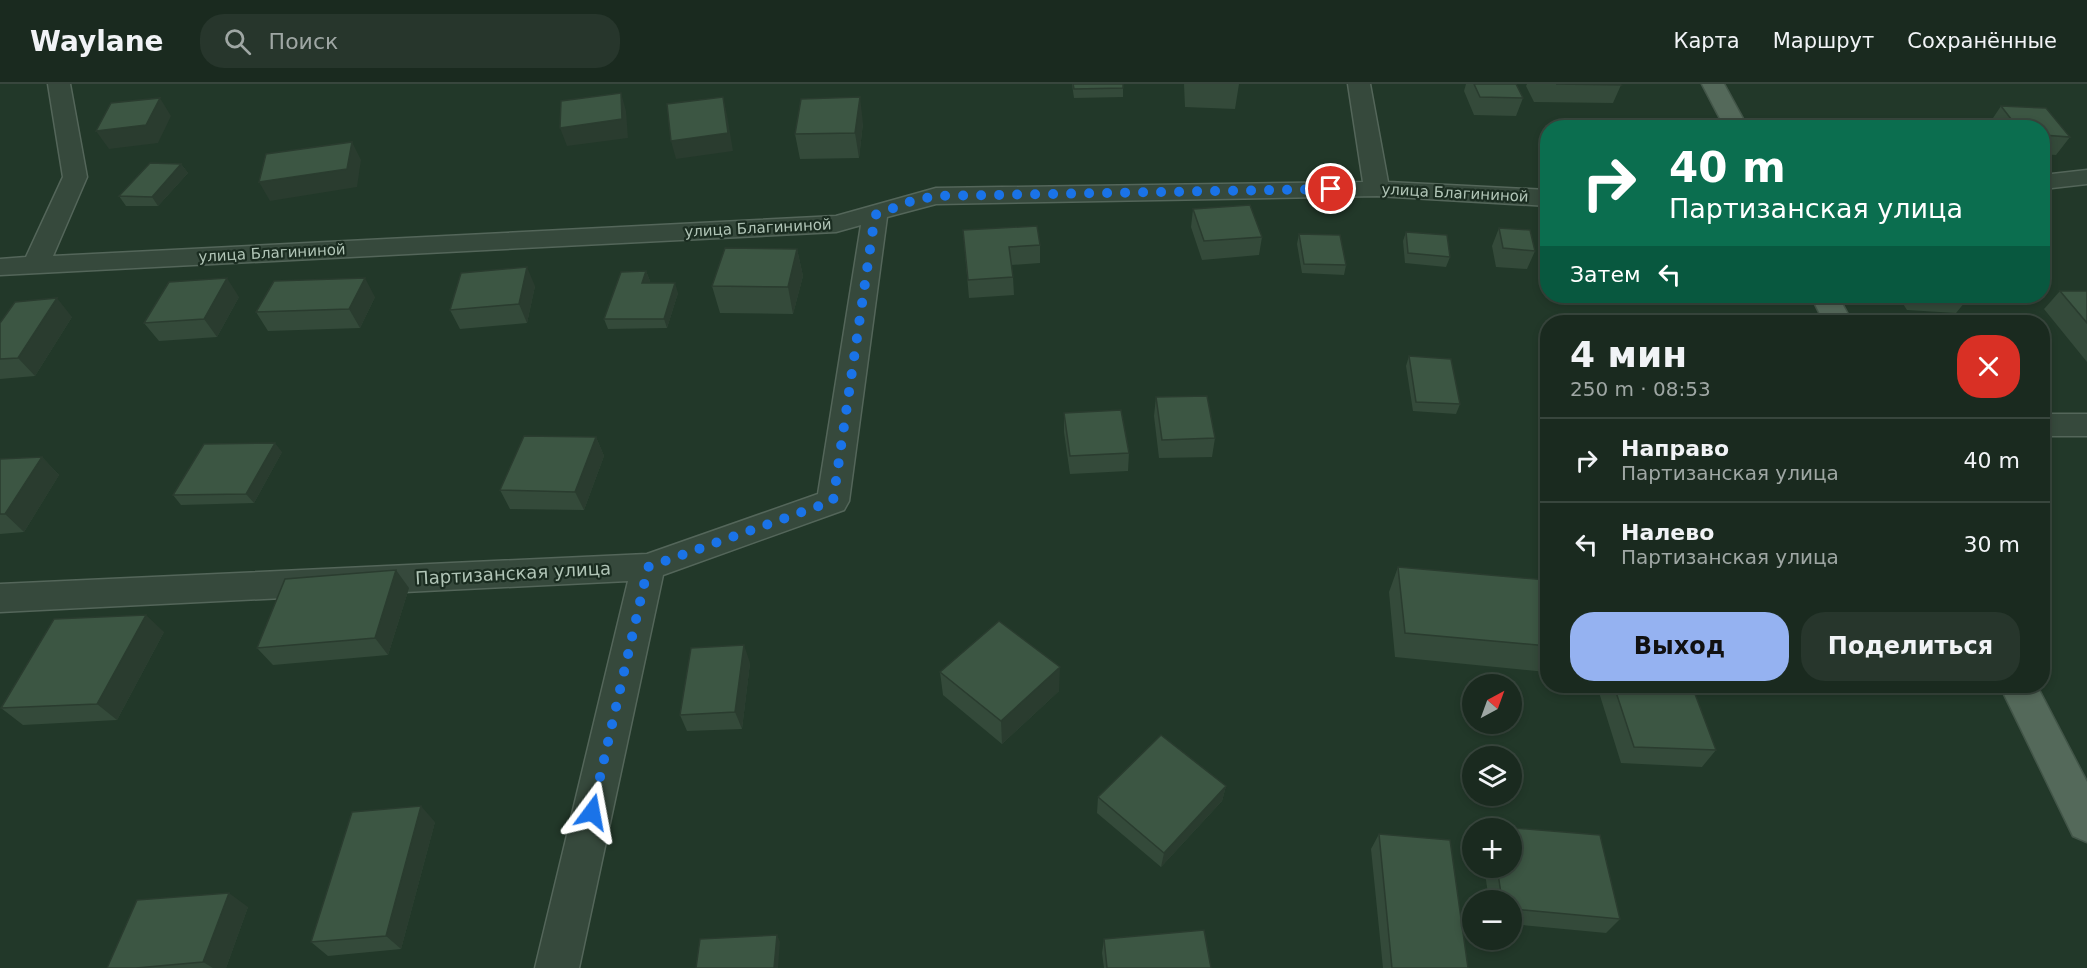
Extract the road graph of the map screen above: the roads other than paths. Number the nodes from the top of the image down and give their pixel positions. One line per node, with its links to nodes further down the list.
1 (58, 84): 10 (street)
2 (1359, 84): 7 (street)
3 (1713, 84): 4 (main road)
4 (1733, 120)
5 (2087, 177): 6 (street)
6 (2050, 181)
7 (1377, 189): 8 (street, улица Благининой); 9 (street, улица Благининой)
8 (1540, 198)
9 (875, 215): 10 (street, улица Благининой); 14 (street, Партизанская улица)
10 (36, 265): 11 (street, улица Благининой)
11 (0, 267)
12 (2050, 425): 13 (street)
13 (2087, 425)
14 (648, 567): 15 (street, Партизанская улица); 18 (street)
15 (0, 598)
16 (2022, 693): 17 (main road)
17 (2087, 823)
18 (557, 968)

